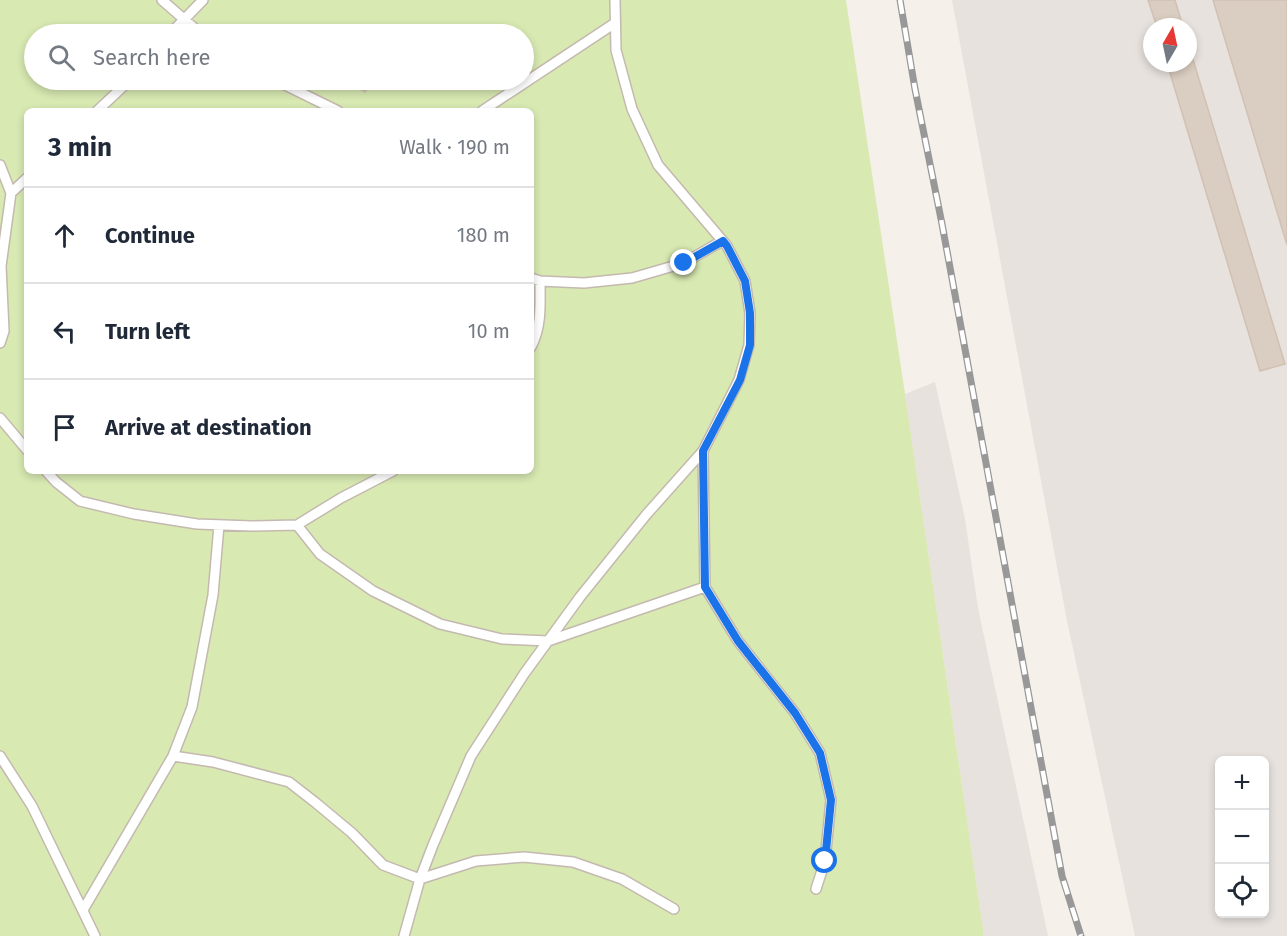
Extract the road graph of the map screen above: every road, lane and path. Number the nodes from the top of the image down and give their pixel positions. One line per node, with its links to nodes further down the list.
1 (162, 0): 4 (lane)
2 (203, 0): 4 (lane)
3 (615, 0): 5 (lane)
4 (184, 19): 6 (lane); 7 (lane)
5 (615, 23): 8 (lane); 18 (lane)
6 (179, 24)
7 (190, 24)
8 (534, 77)
9 (120, 90): 12 (lane)
10 (295, 90): 13 (lane)
11 (514, 90): 14 (lane)
12 (101, 108)
13 (332, 108)
14 (487, 108)
15 (0, 165): 17 (lane)
16 (24, 181): 17 (lane)
17 (11, 194): 21 (lane)
18 (723, 241): 19 (lane); 24 (lane)
19 (536, 279): 20 (lane)
20 (534, 341)
21 (0, 344)
22 (0, 418): 23 (lane)
23 (24, 446)
24 (703, 451): 29 (lane); 30 (lane)
25 (49, 474): 27 (lane)
26 (387, 474): 28 (lane)
27 (219, 525): 28 (lane); 32 (lane)
28 (297, 525): 30 (lane)
29 (705, 587): 30 (lane); 34 (lane)
30 (548, 640): 33 (lane)
31 (0, 756): 36 (lane)
32 (173, 756): 33 (lane); 36 (lane)
33 (420, 879): 35 (lane); 38 (lane)
34 (816, 889)
35 (674, 909)
36 (83, 910): 37 (lane)
37 (96, 936)
38 (404, 936)

